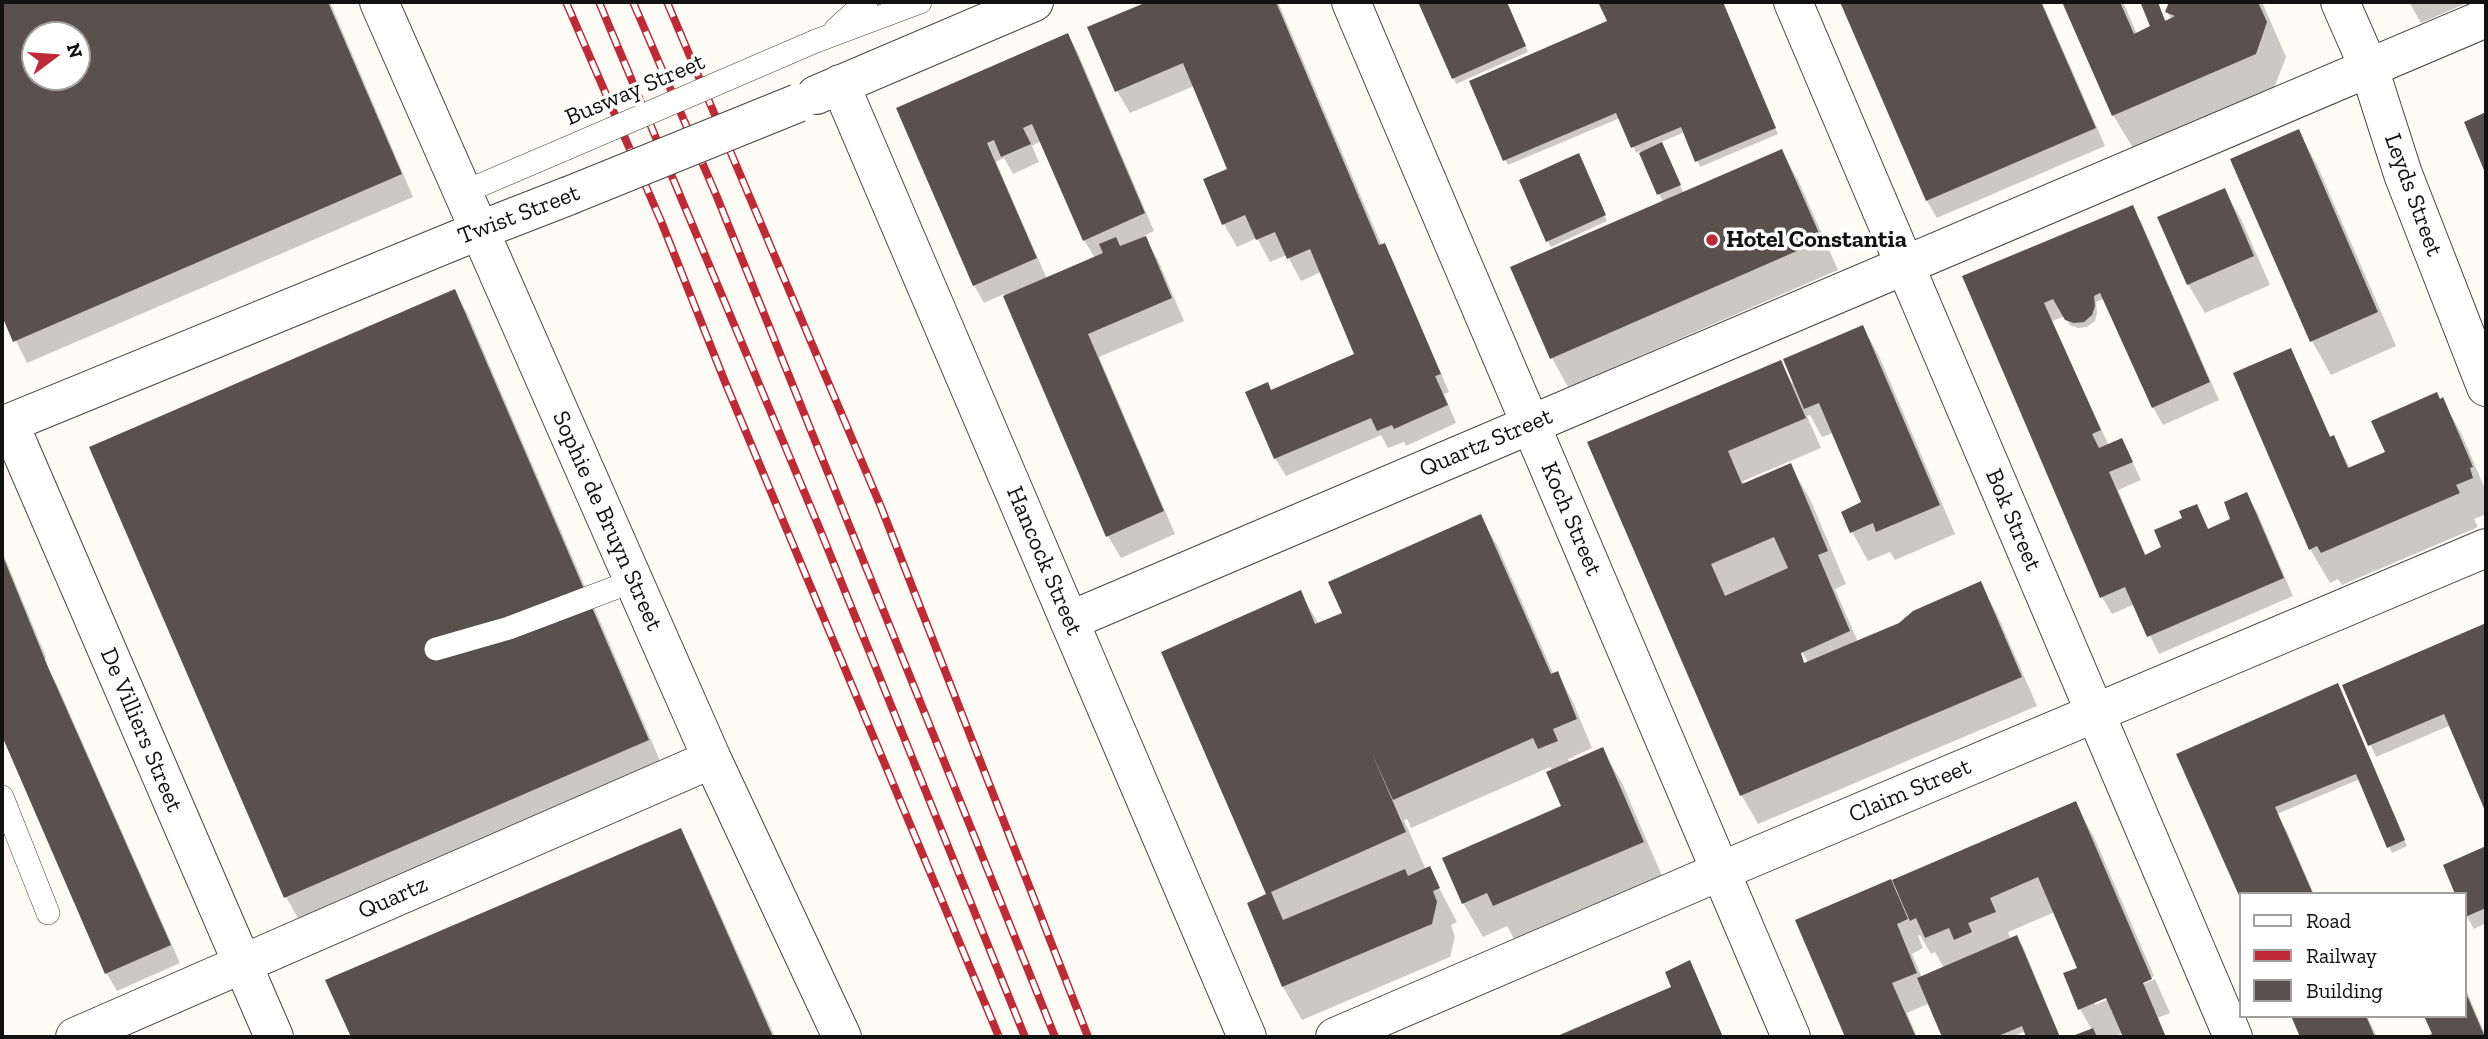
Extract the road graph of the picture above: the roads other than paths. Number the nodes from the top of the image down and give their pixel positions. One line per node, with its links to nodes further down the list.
1 (379, 2): 12 (street, Sophie de Bruyn Street)
2 (866, 2): 9 (lane, Busway Street)
3 (920, 2): 9 (lane, Busway Street)
4 (1034, 2): 11 (street, Twist Street)
5 (1351, 2): 17 (street, Koch Street)
6 (1793, 2): 14 (street, Bok Street)
7 (2340, 2): 10 (street, Leyds Street)
8 (2486, 18): 10 (street)
9 (822, 38): 12 (lane, Busway Street, bridge)
10 (2369, 68): 14 (street, Quartz Street); 15 (street, Leyds Street)
11 (840, 85): 13 (street, Twist Street, bridge); 20 (street, Hancock Street)
12 (462, 193): 13 (street, Sophie de Bruyn Street)
13 (478, 231): 16 (street, Twist Street); 19 (street, Sophie de Bruyn Street)
14 (1904, 267): 17 (street, Quartz Street); 22 (street, Bok Street)
15 (2486, 387)
16 (4, 418): 27 (street, De Villiers Street)
17 (1531, 423): 20 (street, Quartz Street); 25 (street, Koch Street)
18 (2486, 548): 22 (street, Claim Street)
19 (633, 581): 21 (lane); 23 (street, Sophie de Bruyn Street)
20 (1069, 621): 31 (street, Hancock Street)
21 (436, 649)
22 (2095, 713): 25 (street, Claim Street); 34 (street, Bok Street)
23 (712, 759): 27 (street, Quartz); 30 (street, Sophie de Bruyn Street)
24 (2, 797): 26 (lane)
25 (1721, 871): 32 (street, Claim Street); 33 (street, Koch Street)
26 (48, 913)
27 (242, 964): 28 (street, Quartz); 29 (street, De Villiers Street)
28 (75, 1037)
29 (274, 1037)
30 (842, 1037)
31 (1247, 1037)
32 (1335, 1037)
33 (1791, 1037)
34 (2233, 1037)

